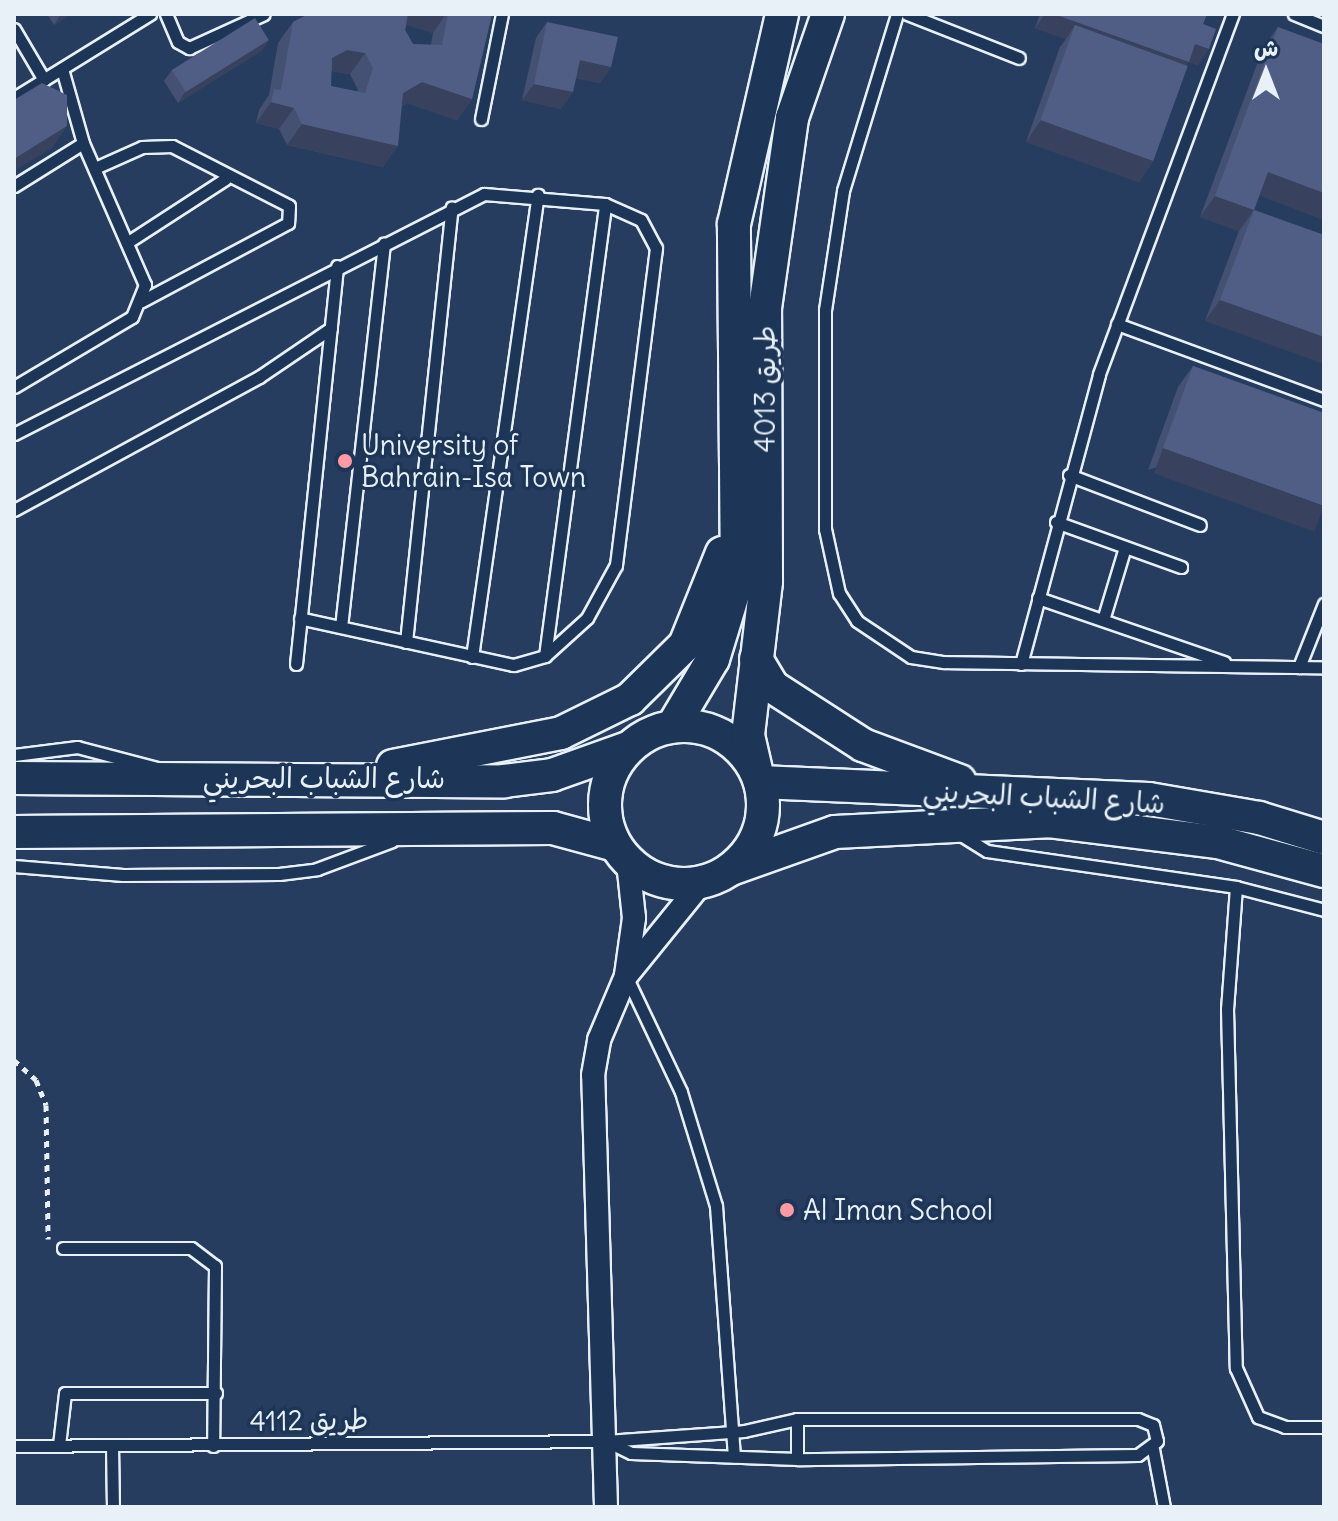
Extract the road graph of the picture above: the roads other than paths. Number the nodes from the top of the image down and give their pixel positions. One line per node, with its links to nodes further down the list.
1 (150, 14): 14 (lane)
2 (166, 14): 3 (lane)
3 (264, 14)
4 (502, 14): 17 (lane)
5 (782, 14): 35 (street, طريق 4013)
6 (828, 14): 49 (street, طريق 4013)
7 (897, 14): 51 (lane)
8 (907, 14): 13 (lane)
9 (1233, 14): 29 (lane)
10 (1294, 14): 11 (lane)
11 (1324, 26)
12 (14, 29): 15 (lane)
13 (1019, 58)
14 (62, 69): 15 (lane); 18 (lane)
15 (44, 80): 16 (lane)
16 (14, 98)
17 (481, 119)
18 (83, 143): 19 (lane); 21 (lane)
19 (95, 168): 20 (lane); 25 (lane)
20 (225, 179): 25 (lane); 28 (lane)
21 (14, 186)
22 (538, 195): 23 (lane); 24 (lane); 48 (lane)
23 (605, 204): 47 (lane); 47 (lane)
24 (452, 207): 26 (lane); 46 (lane)
25 (128, 242): 28 (lane)
26 (384, 243): 27 (lane); 45 (lane)
27 (337, 266): 30 (lane); 33 (lane)
28 (142, 301): 31 (lane)
29 (1117, 324): 32 (lane); 34 (lane)
30 (331, 328): 36 (lane); 43 (lane)
31 (14, 387)
32 (1324, 400)
33 (14, 434)
34 (1069, 475): 37 (lane); 38 (lane)
35 (735, 491): 55 (street, طريق 4013); 58 (street)
36 (14, 510)
37 (1056, 522): 39 (lane); 41 (lane)
38 (1200, 525)
39 (1125, 547): 40 (lane); 44 (lane)
40 (1181, 567)
41 (1038, 598): 44 (lane); 51 (lane)
42 (1324, 604): 53 (lane)
43 (300, 618): 45 (lane); 50 (lane)
44 (1103, 620): 52 (lane)
45 (341, 627): 46 (lane)
46 (406, 642): 48 (lane)
47 (545, 656): 48 (lane)
48 (472, 657)
49 (756, 659): 59 (street, طريق 4013); 62 (street)
50 (296, 664)
51 (1021, 664): 52 (lane)
52 (1236, 666): 53 (lane)
53 (1299, 667): 54 (lane)
54 (1324, 667)
55 (673, 726): 56 (street); 59 (street)
56 (628, 748): 58 (street, شارع الشباب البحريني); 67 (street)
57 (14, 755): 60 (lane)
58 (360, 776): 60 (street, شارع الشباب البحريني)
59 (758, 776): 62 (street, شارع الشباب البحريني); 70 (street)
60 (176, 777): 61 (street, شارع الشباب البحريني)
61 (14, 778)
62 (1020, 795): 66 (street, شارع الشباب البحريني)
63 (949, 824): 69 (street, شارع الشباب البحريني); 70 (street, شارع الشباب البحريني); 71 (lane)
64 (422, 830): 65 (street, شارع الشباب البحريني); 67 (street, شارع الشباب البحريني); 68 (lane)
65 (14, 832)
66 (1324, 838)
67 (621, 853): 70 (street); 73 (street)
68 (14, 866)
69 (1324, 871)
70 (717, 876): 73 (street)
71 (1236, 887): 72 (lane); 77 (lane)
72 (1324, 910)
73 (626, 976): 78 (lane); 79 (street)
74 (63, 1248): 75 (lane)
75 (216, 1393): 80 (lane); 83 (lane)
76 (797, 1419): 78 (lane, طريق 4112); 84 (lane, طريق 4112); 86 (lane)
77 (1324, 1427)
78 (733, 1432): 79 (lane, طريق 4112); 85 (lane)
79 (606, 1441): 83 (lane, طريق 4112); 85 (lane); 88 (street)
80 (59, 1445): 81 (lane, طريق 4112); 82 (lane, طريق 4112)
81 (112, 1445): 83 (lane, طريق 4112); 87 (lane)
82 (14, 1446)
83 (213, 1446)
84 (1153, 1449): 86 (lane); 89 (lane)
85 (734, 1456): 86 (lane)
86 (797, 1459)
87 (113, 1507)
88 (606, 1507)
89 (1164, 1507)

